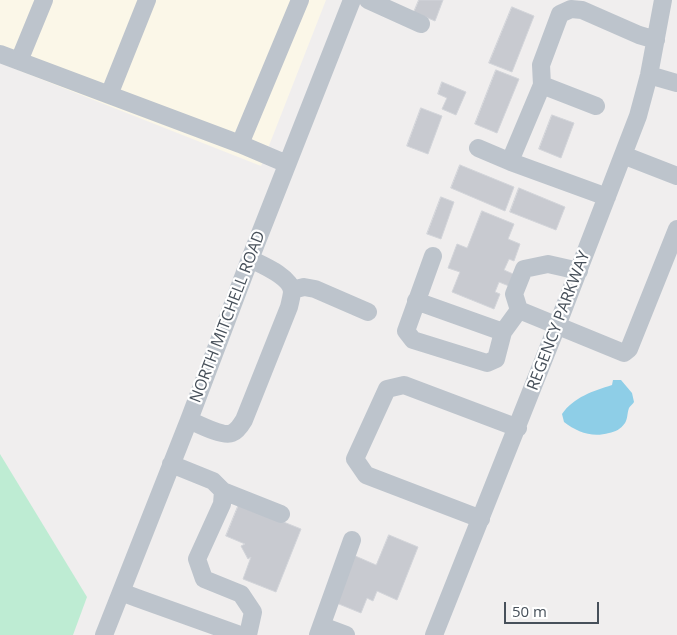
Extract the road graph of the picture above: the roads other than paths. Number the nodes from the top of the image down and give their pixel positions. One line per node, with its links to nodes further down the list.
1 (44, 0): 10 (street)
2 (147, 0): 14 (street)
3 (300, 0): 16 (street)
4 (352, 0): 20 (street, NORTH MITCHELL ROAD)
5 (663, 0): 8 (street, REGENCY PARKWAY)
6 (379, 2): 7 (street)
7 (422, 24)
8 (656, 40): 11 (street, REGENCY PARKWAY); 13 (street)
9 (0, 54): 10 (street)
10 (19, 61): 14 (street)
11 (650, 75): 12 (street); 18 (street, REGENCY PARKWAY)
12 (677, 83)
13 (542, 85): 15 (street); 19 (street)
14 (110, 95): 16 (street)
15 (596, 106)
16 (240, 144): 20 (street)
17 (478, 148): 19 (street)
18 (623, 155): 21 (street); 22 (street, REGENCY PARKWAY)
19 (511, 162): 22 (street)
20 (287, 164): 25 (street, NORTH MITCHELL ROAD)
21 (677, 176)
22 (607, 197): 26 (street, REGENCY PARKWAY)
23 (677, 229): 31 (street)
24 (433, 256): 28 (street)
25 (250, 259): 27 (street); 33 (street, NORTH MITCHELL ROAD)
26 (578, 271): 29 (street); 31 (street, REGENCY PARKWAY)
27 (292, 290): 30 (street); 33 (street)
28 (416, 302): 32 (street); 32 (street)
29 (519, 310): 31 (street); 32 (street)
30 (368, 312)
31 (558, 326): 34 (street, REGENCY PARKWAY)
32 (503, 332)
33 (189, 420): 35 (street, NORTH MITCHELL ROAD)
34 (518, 428): 38 (street, REGENCY PARKWAY); 38 (street)
35 (171, 464): 36 (street); 40 (street, NORTH MITCHELL ROAD)
36 (223, 491): 37 (street); 44 (street)
37 (281, 514)
38 (480, 519): 46 (street, REGENCY PARKWAY)
39 (352, 540): 41 (street)
40 (121, 592): 42 (street, NORTH MITCHELL ROAD); 43 (street)
41 (320, 630): 45 (street)
42 (104, 635)
43 (240, 635)
44 (248, 635)
45 (346, 635)
46 (434, 635)

